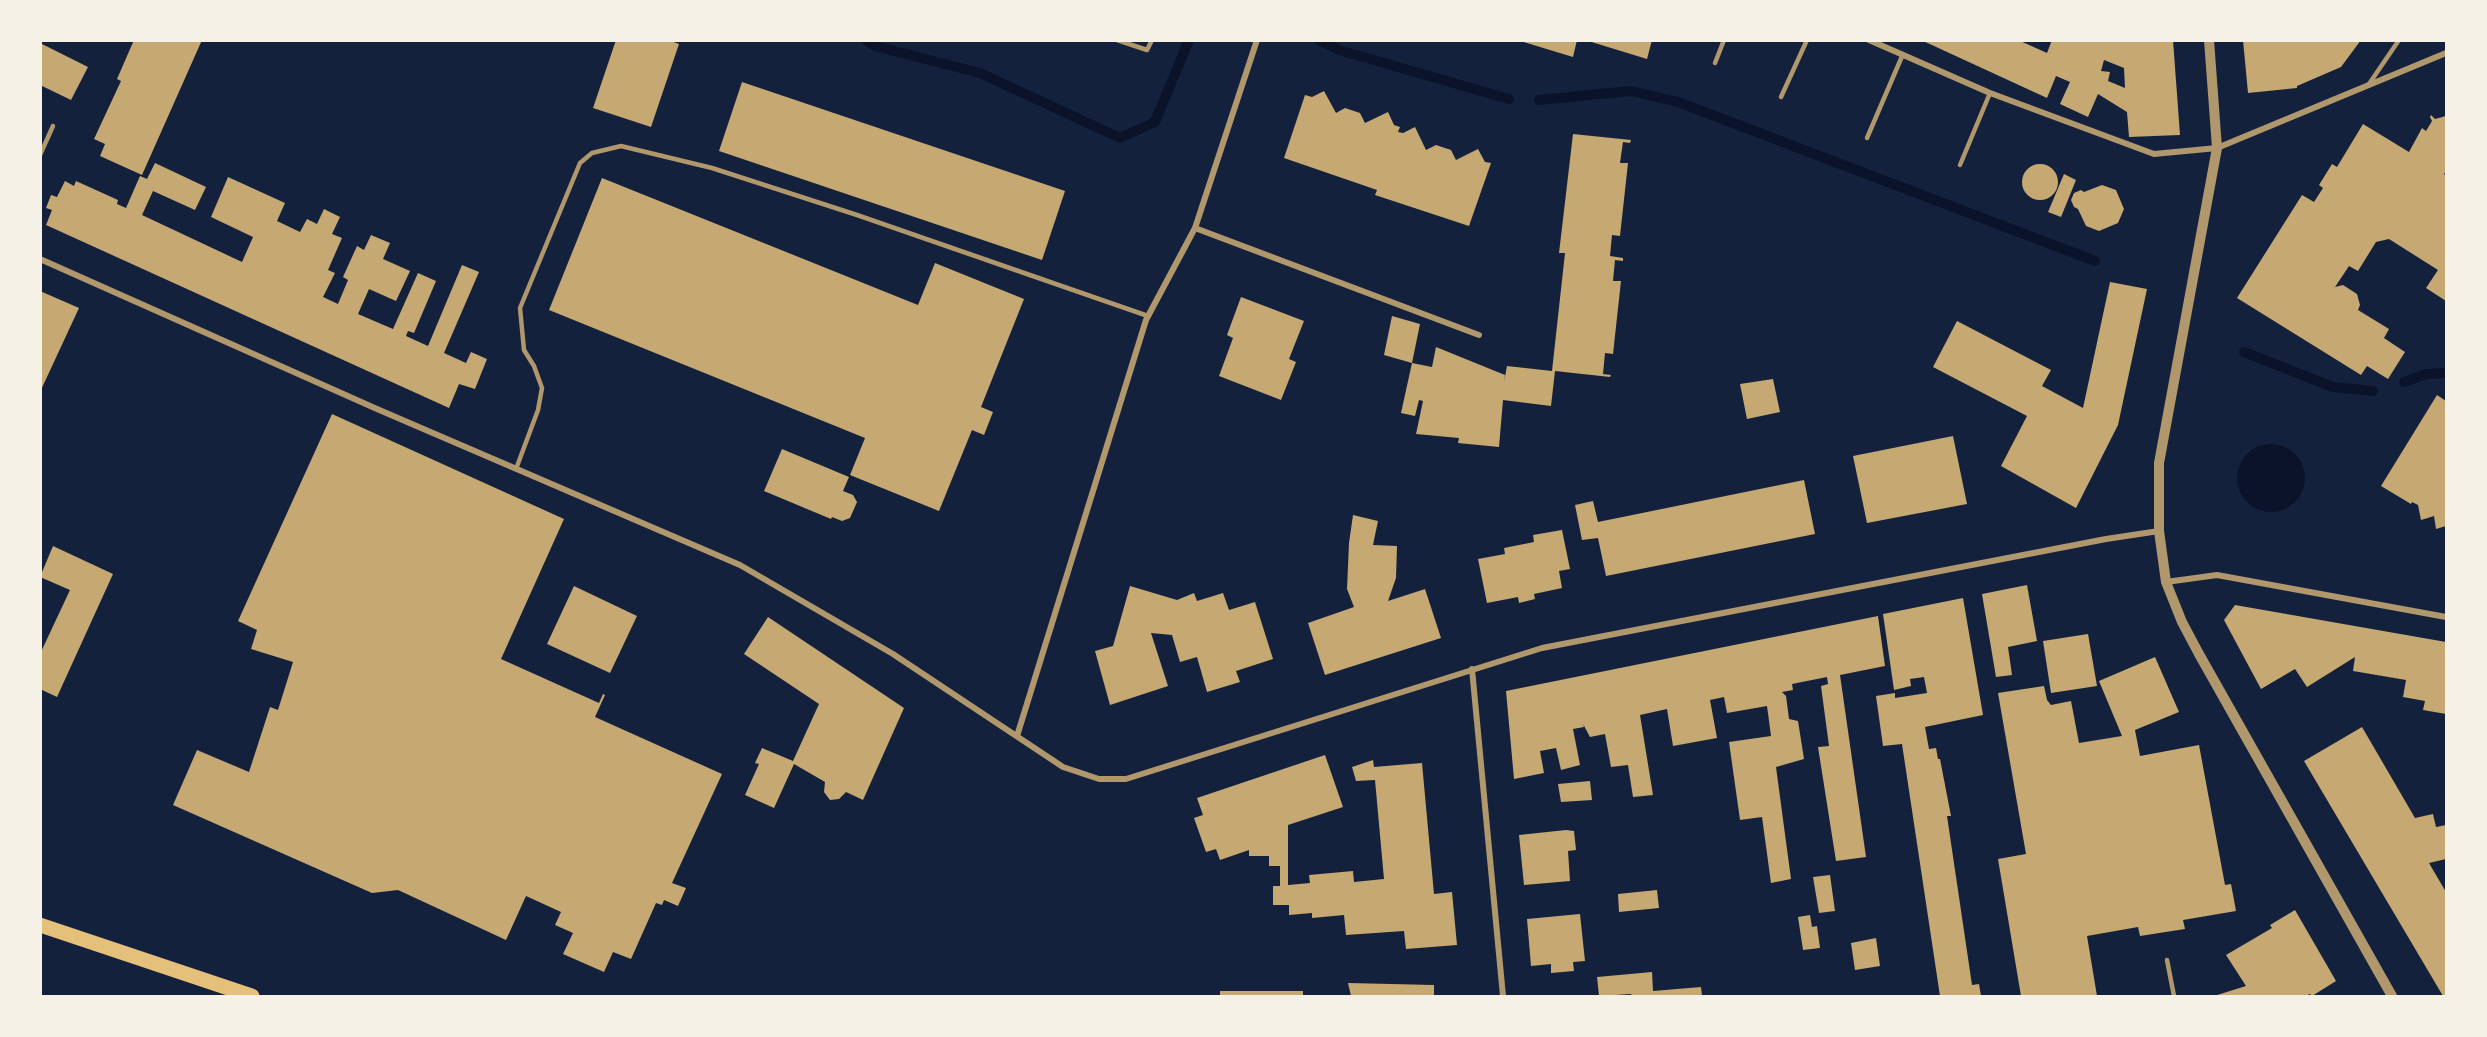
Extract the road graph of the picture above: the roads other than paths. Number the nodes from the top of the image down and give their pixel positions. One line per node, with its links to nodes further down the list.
1 (1117, 40): 2 (lane)
2 (1152, 40)
3 (1257, 40): 20 (street)
4 (1724, 40): 11 (lane)
5 (1807, 40): 14 (lane)
6 (1869, 40): 10 (street)
7 (2209, 40): 17 (street)
8 (2399, 40): 12 (lane)
9 (2446, 53): 12 (street)
10 (1903, 54): 13 (street); 16 (lane)
11 (1715, 63)
12 (2367, 86): 17 (street)
13 (1990, 93): 17 (street); 19 (lane)
14 (1781, 97)
15 (53, 126): 18 (lane)
16 (1867, 138)
17 (2217, 148): 25 (street)
18 (40, 155)
19 (1960, 165)
20 (1195, 228): 22 (street); 23 (street)
21 (40, 259): 24 (street)
22 (1148, 316): 24 (lane); 29 (street)
23 (1479, 335)
24 (516, 469): 29 (street)
25 (2159, 531): 26 (street); 28 (street)
26 (2166, 582): 27 (street); 35 (street)
27 (2446, 617)
28 (1472, 669): 29 (street); 33 (street)
29 (1017, 736)
30 (40, 925): 32 (main road)
31 (2167, 960): 34 (lane)
32 (252, 996)
33 (1503, 996)
34 (2174, 996)
35 (2392, 996)

